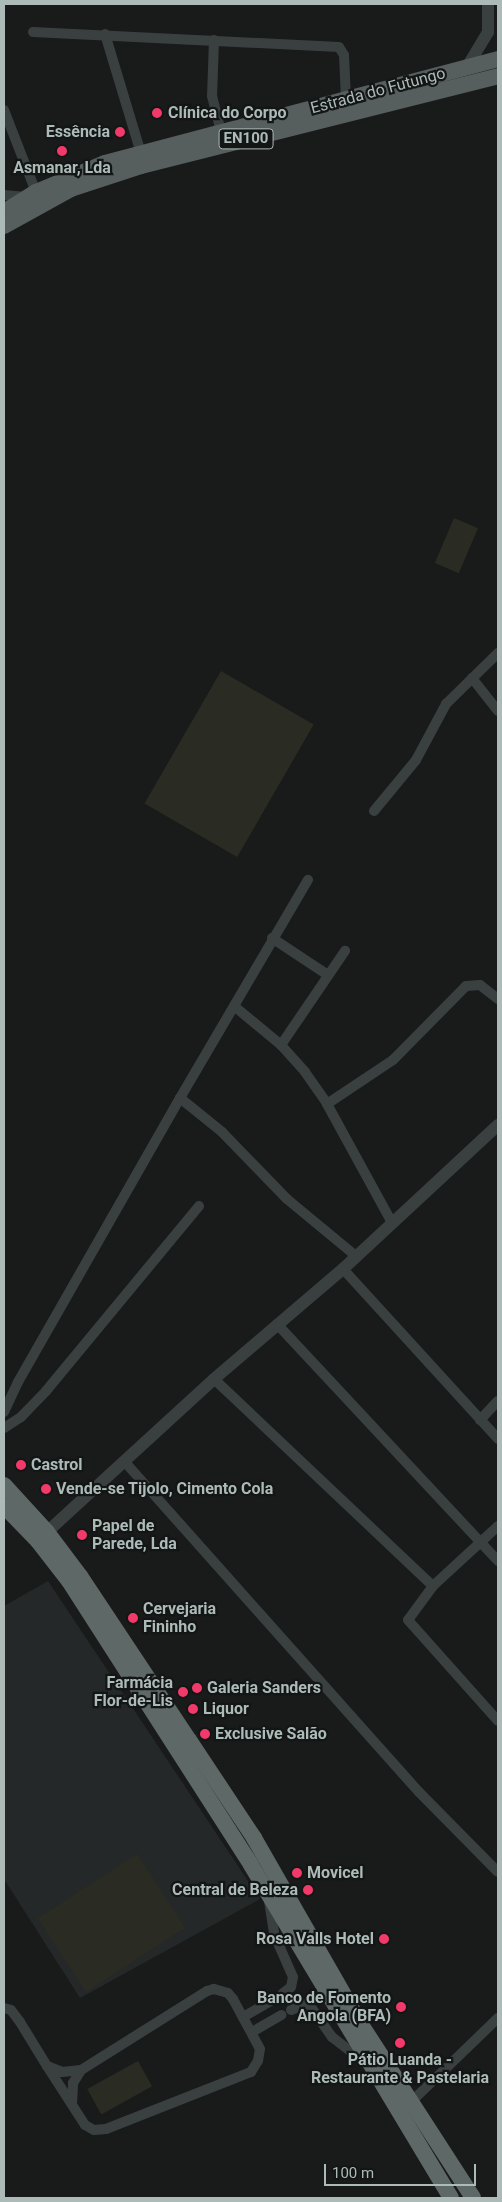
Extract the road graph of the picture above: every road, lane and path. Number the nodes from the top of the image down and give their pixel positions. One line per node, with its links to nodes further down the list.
1 (490, 4): 2 (street); 7 (street)
2 (498, 15)
3 (33, 32): 4 (street)
4 (105, 34): 5 (street); 14 (street)
5 (214, 40): 9 (street); 11 (street)
6 (498, 59): 7 (main road, Estrada do Futungo / EN100)
7 (467, 67): 9 (main road, Estrada do Futungo / EN100)
8 (498, 76): 18 (main road, Estrada do Futungo / EN100)
9 (346, 99): 11 (main road, Estrada do Futungo / EN100)
10 (4, 110): 12 (street)
11 (221, 132): 14 (main road, Estrada do Futungo / EN100)
12 (16, 135): 13 (street); 16 (street)
13 (4, 136)
14 (141, 153): 16 (main road, Estrada do Futungo / EN100)
15 (4, 195): 16 (street)
16 (32, 195): 17 (main road, Estrada do Futungo / EN100)
17 (4, 212)
18 (4, 226)
19 (498, 653): 20 (street)
20 (472, 678): 21 (street); 22 (street)
21 (498, 711)
22 (374, 811)
23 (308, 880): 24 (street)
24 (272, 938): 26 (street); 28 (street)
25 (345, 951): 26 (street)
26 (328, 975): 29 (street)
27 (498, 1000): 31 (street)
28 (234, 1006): 29 (street); 30 (street)
29 (281, 1045): 31 (street)
30 (180, 1098): 35 (street); 40 (street)
31 (327, 1104): 34 (street)
32 (498, 1125): 34 (street)
33 (198, 1206): 42 (street)
34 (391, 1221): 35 (street)
35 (356, 1256): 36 (street)
36 (343, 1269): 37 (street); 41 (street)
37 (277, 1324): 38 (street); 49 (street)
38 (214, 1379): 44 (street); 51 (street)
39 (498, 1401): 41 (street)
40 (4, 1412)
41 (480, 1420): 43 (street)
42 (4, 1428)
43 (498, 1439)
44 (124, 1461): 48 (street); 53 (street)
45 (4, 1485): 48 (highway)
46 (4, 1506): 54 (highway)
47 (498, 1526): 49 (street)
48 (47, 1532): 66 (highway)
49 (481, 1542): 50 (street); 51 (street)
50 (498, 1561)
51 (433, 1586): 52 (street)
52 (498, 1721)
53 (498, 1872)
54 (268, 1893): 55 (street); 64 (highway)
55 (282, 1994)
56 (272, 2000): 60 (street)
57 (4, 2008): 63 (street)
58 (291, 2010): 64 (street)
59 (281, 2015): 62 (street)
60 (243, 2017): 62 (street); 65 (street)
61 (498, 2018): 66 (street)
62 (252, 2032): 67 (street)
63 (47, 2066): 65 (street); 67 (street)
64 (372, 2068): 68 (highway)
65 (81, 2070): 67 (street)
66 (412, 2101): 69 (highway)
67 (72, 2105)
68 (451, 2198)
69 (474, 2198)

